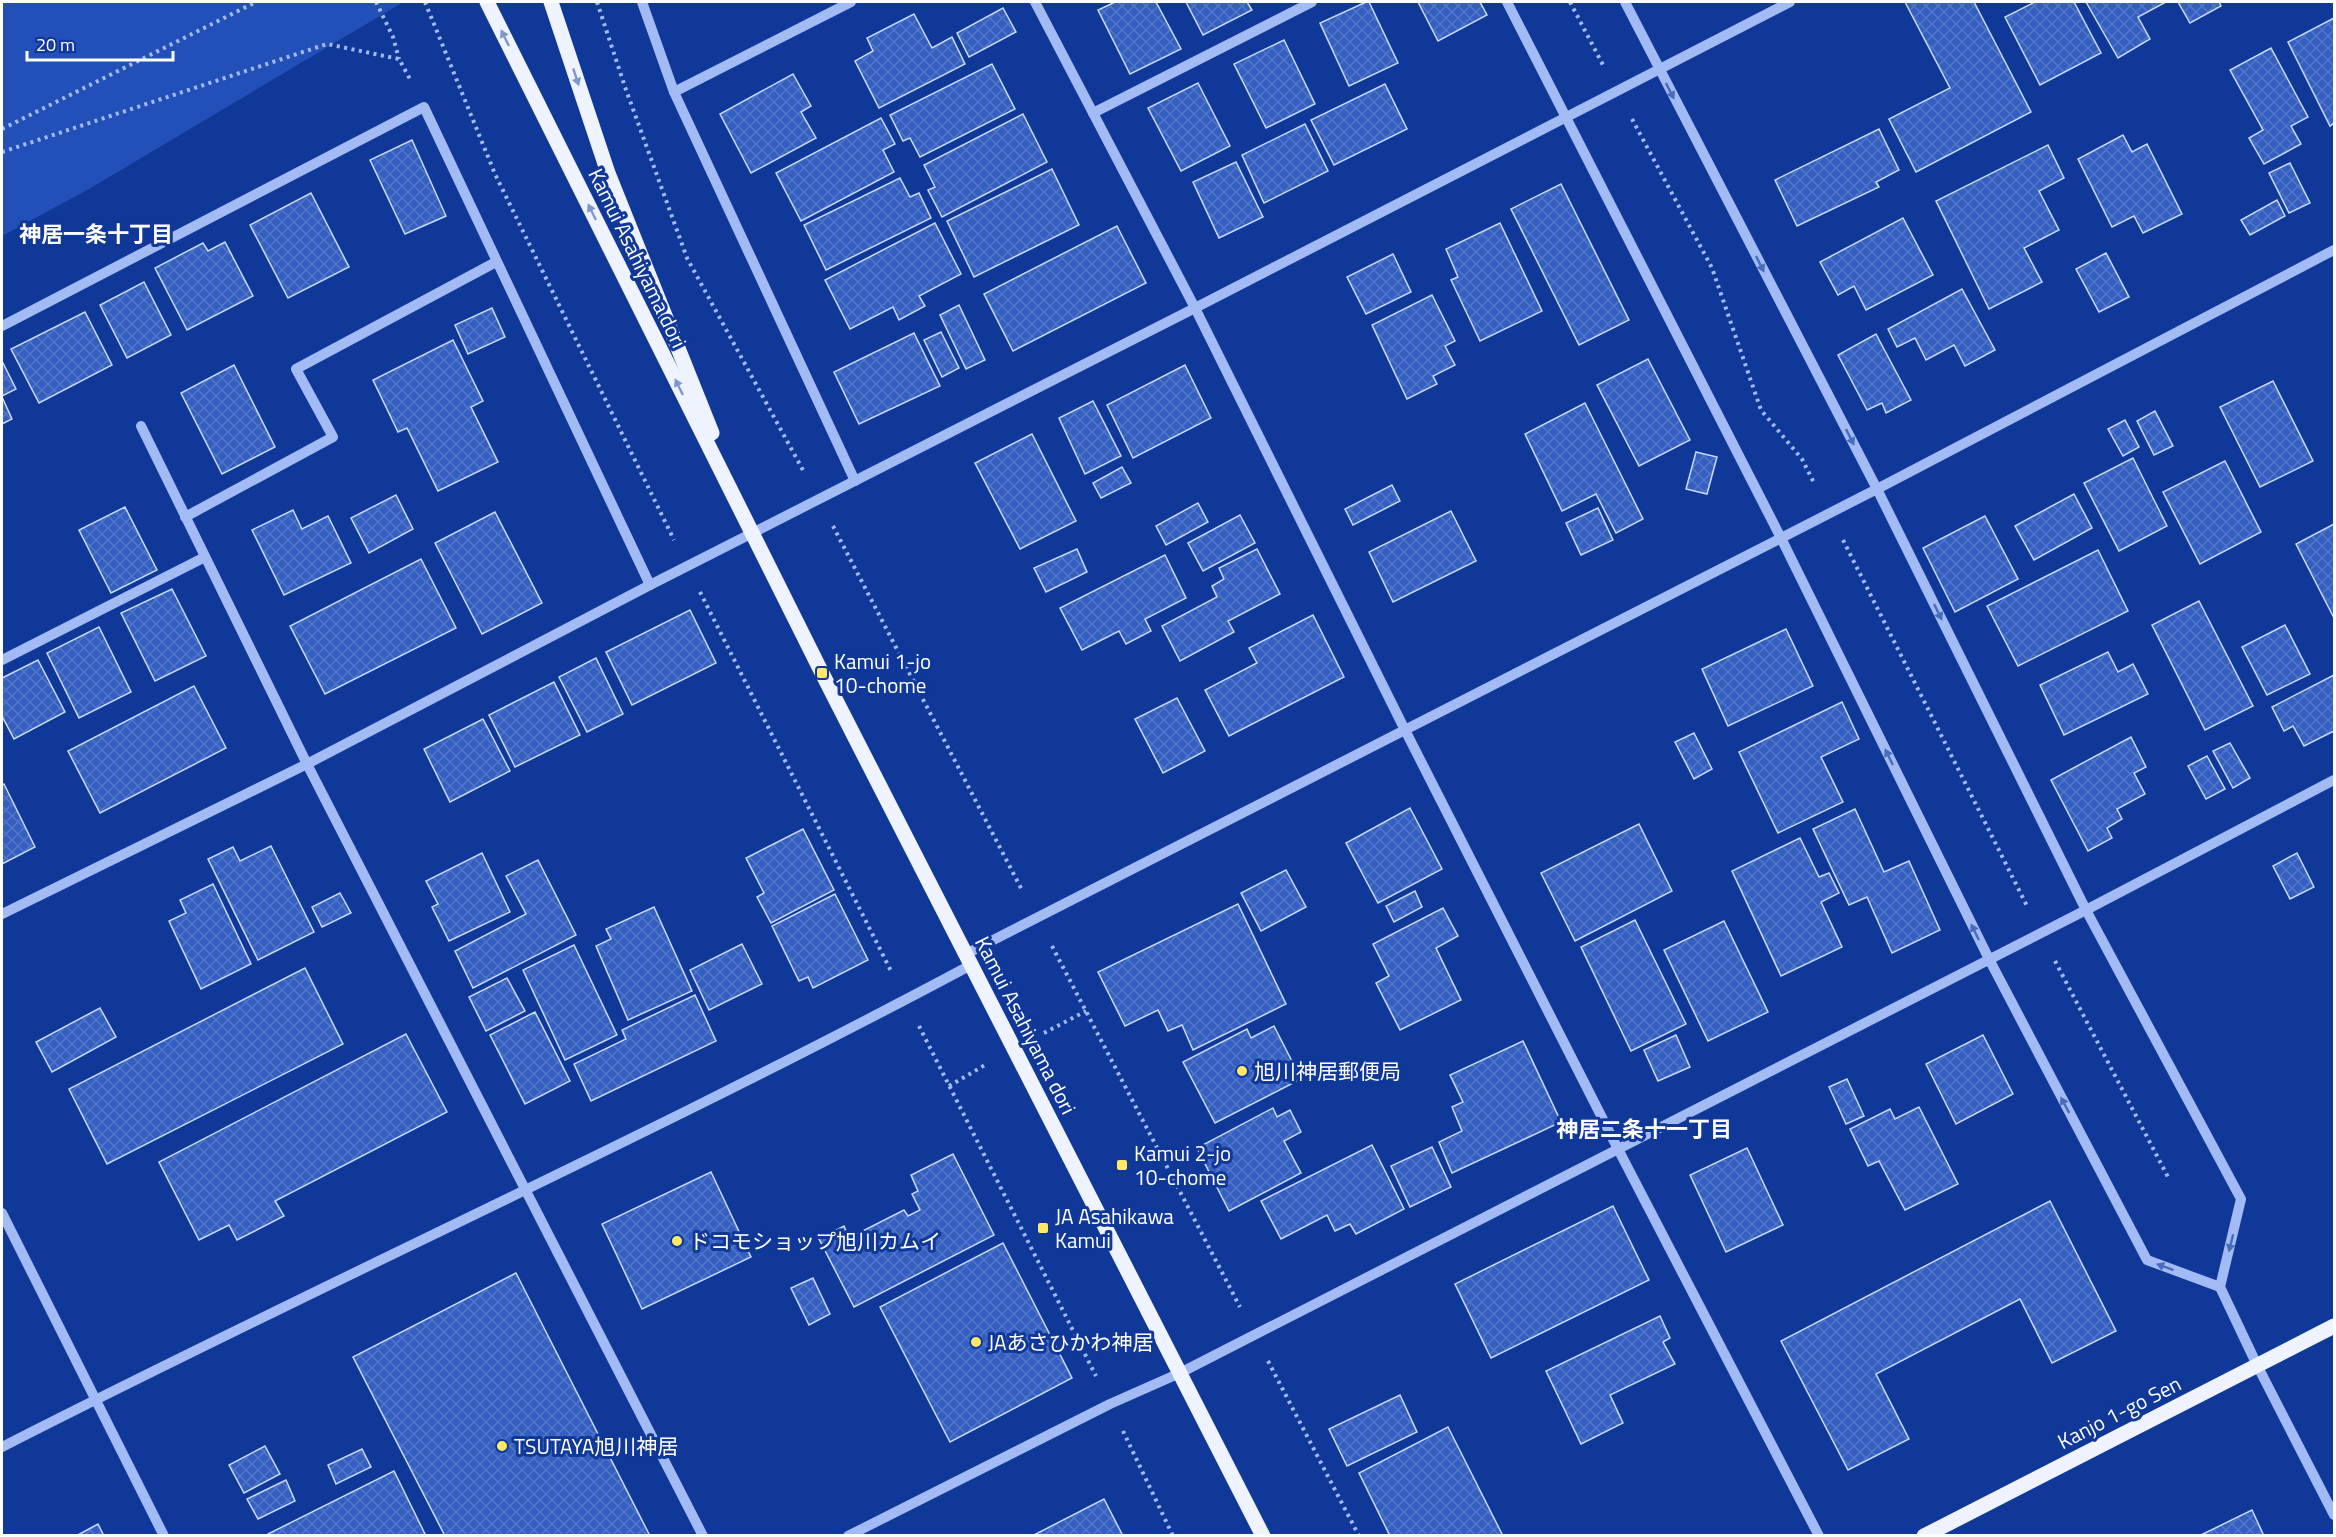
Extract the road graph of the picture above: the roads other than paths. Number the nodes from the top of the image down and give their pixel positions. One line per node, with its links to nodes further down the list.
1 (487, 2): 22 (main road, Kamui Asahiyama dori, one-way to 1)
2 (551, 2): 22 (main road, Kamui Asahiyama dori, one-way to 22)
3 (642, 2): 11 (street)
4 (851, 2): 11 (street)
5 (1035, 2): 12 (street)
6 (1312, 2): 12 (street)
7 (1507, 2): 13 (street)
8 (1625, 2): 10 (street)
9 (1790, 2): 10 (street)
10 (1659, 69): 13 (street); 20 (street, one-way to 20)
11 (674, 92): 19 (street)
12 (1094, 113): 16 (street)
13 (1565, 117): 16 (street); 23 (street)
14 (2334, 250): 20 (street)
15 (496, 262): 17 (street); 21 (street); 25 (street)
16 (1195, 308): 19 (street); 27 (street)
17 (2, 326)
18 (141, 426): 21 (street)
19 (855, 481): 22 (street)
20 (1877, 489): 23 (street); 30 (street, one-way to 30)
21 (185, 517): 24 (street)
22 (752, 533): 25 (street); 32 (main road, Kamui Asahiyama dori)
23 (1781, 538): 27 (street); 33 (street, one-way to 23)
24 (205, 558): 26 (street); 28 (street)
25 (650, 585): 28 (street)
26 (2, 660)
27 (1405, 730): 32 (street); 34 (street)
28 (307, 764): 31 (street); 35 (street)
29 (2334, 780): 30 (street)
30 (2086, 910): 33 (street); 37 (street, one-way to 37)
31 (2, 914)
32 (969, 959): 35 (street); 40 (main road, Kamui Asahiyama dori)
33 (1989, 959): 34 (street); 37 (street, one-way to 33)
34 (1618, 1149): 40 (street); 48 (street)
35 (526, 1190): 41 (street); 45 (street)
36 (2, 1213): 41 (street)
37 (2220, 1287): 39 (street)
38 (2334, 1326): 39 (main road, Kanjo 1-go Sen)
39 (2257, 1365): 43 (street); 49 (main road, Kanjo 1-go Sen)
40 (1180, 1373): 46 (street); 47 (main road, Kamui Asahiyama dori)
41 (95, 1399): 42 (street); 44 (street)
42 (2, 1447)
43 (2334, 1515)
44 (164, 1536)
45 (703, 1536)
46 (848, 1536)
47 (1263, 1536)
48 (1819, 1536)
49 (1924, 1536)

